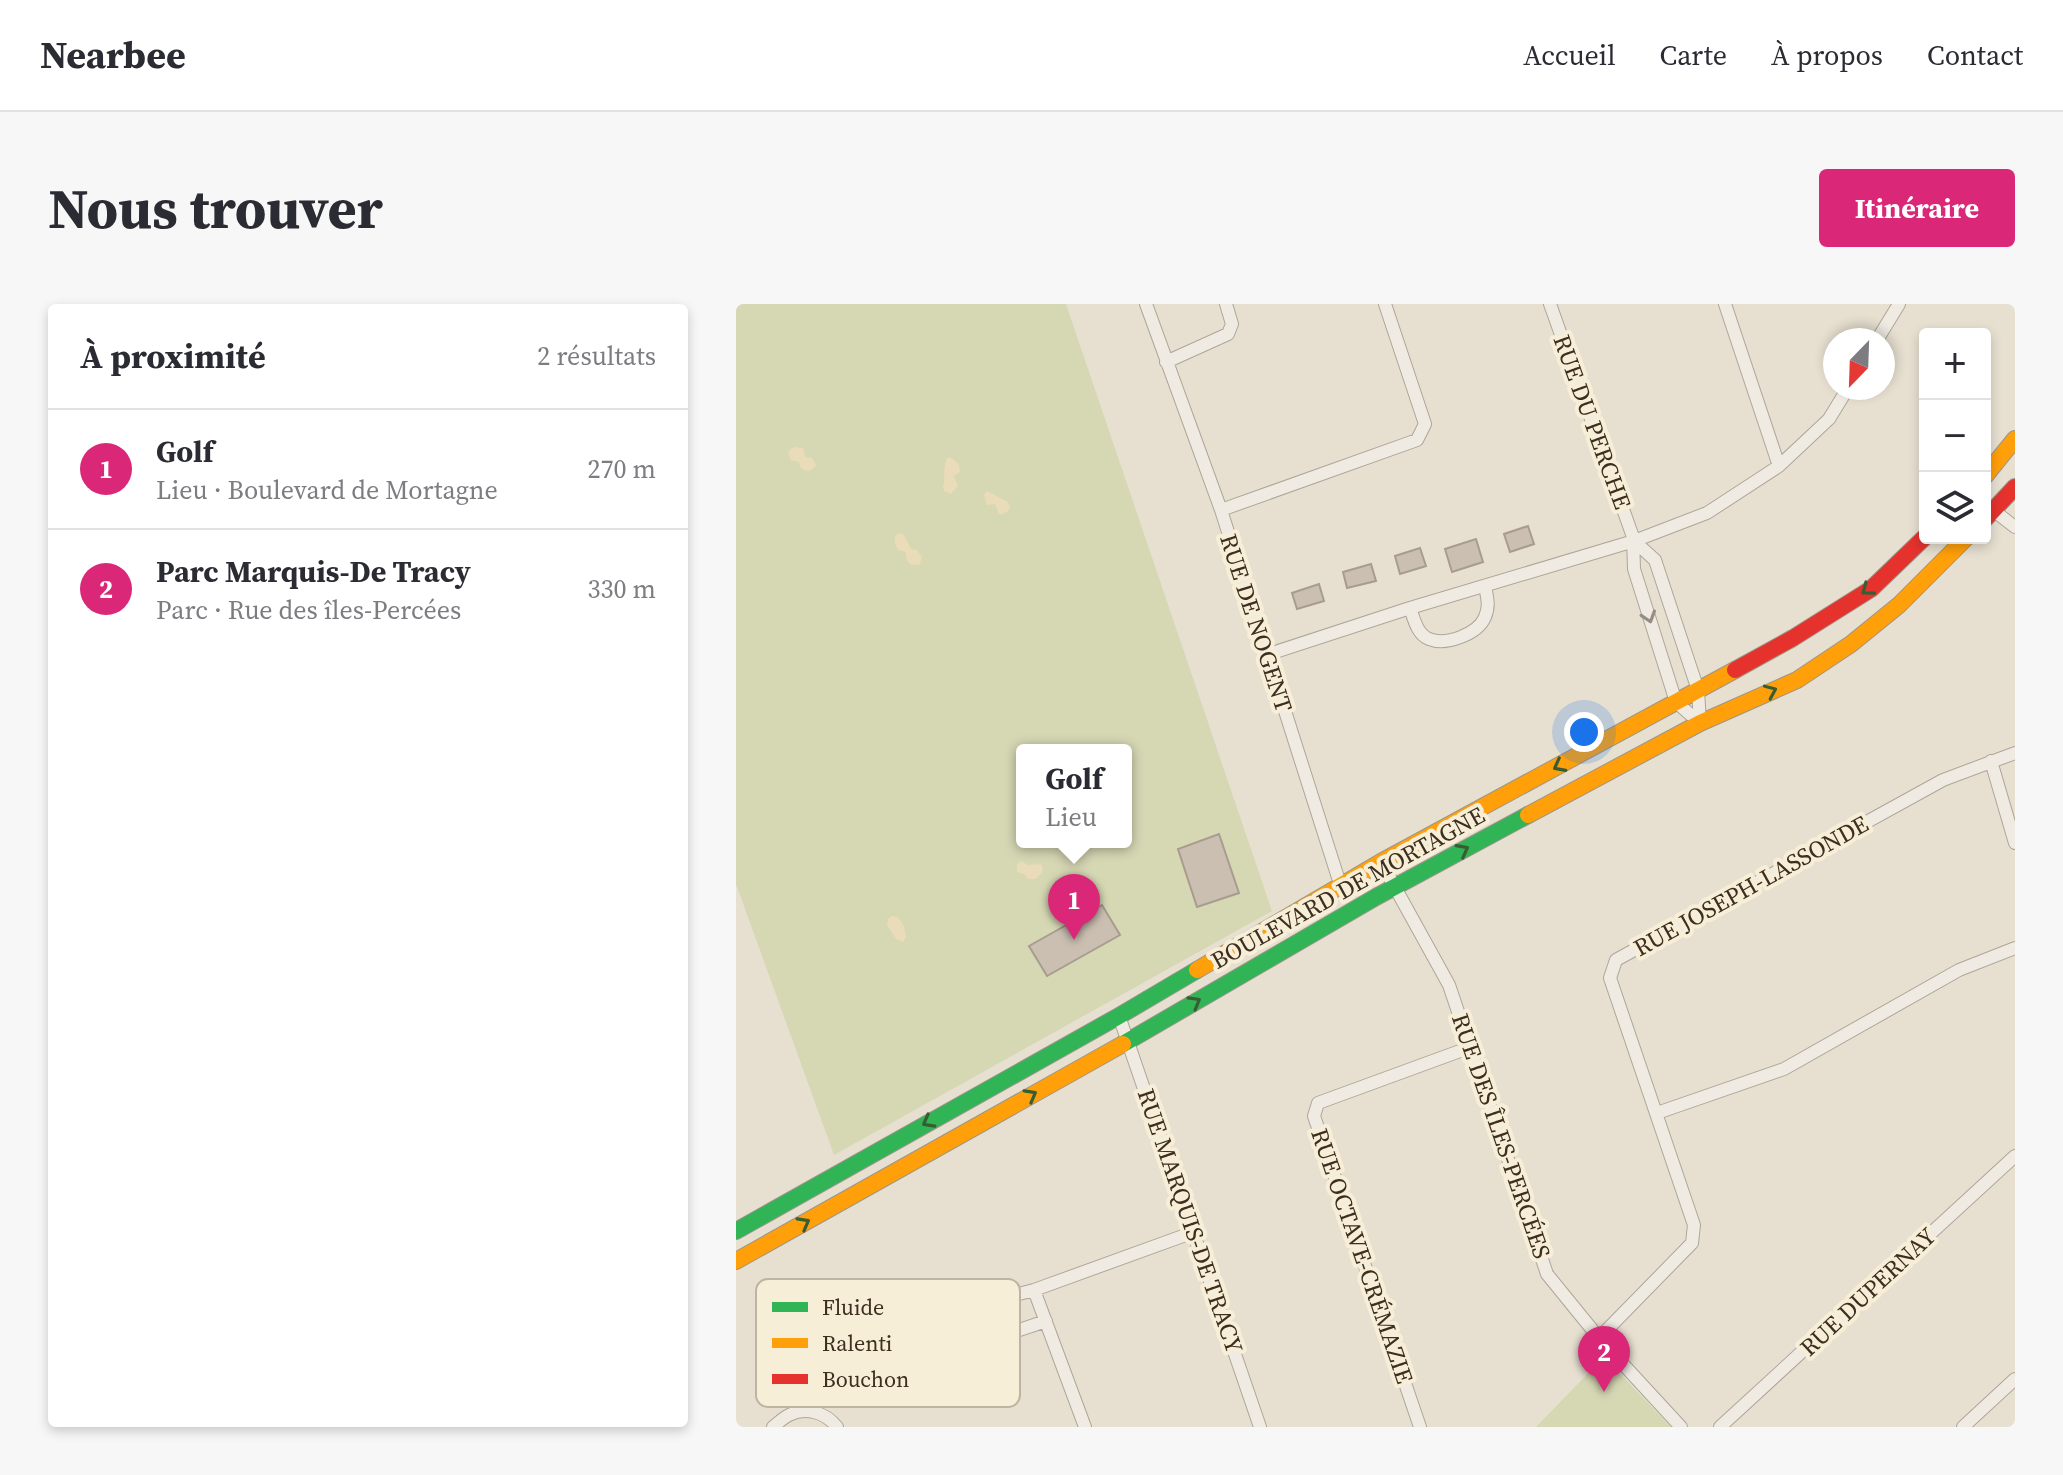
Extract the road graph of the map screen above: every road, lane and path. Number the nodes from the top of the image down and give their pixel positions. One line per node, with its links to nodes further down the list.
1 (1146, 304): 8 (street, RUE DE NOGENT)
2 (1226, 304): 8 (street)
3 (1385, 304): 15 (street)
4 (1550, 304): 18 (street, RUE DU PERCHE)
5 (1725, 304): 11 (street)
6 (1899, 304): 7 (street)
7 (1884, 328)
8 (1166, 362): 15 (street, RUE DE NOGENT)
9 (1841, 400): 11 (street)
10 (2015, 439): 12 (main road)
11 (1779, 466): 18 (street)
12 (1988, 472)
13 (2015, 487): 14 (main road)
14 (1991, 508)
15 (1221, 510): 23 (street, RUE DE NOGENT)
16 (1991, 513): 17 (street)
17 (2015, 527)
18 (1634, 541): 21 (street); 24 (street, RUE DU PERCHE); 25 (street, RUE DU PERCHE, one-way to 25)
19 (1919, 543): 24 (main road, BOULEVARD DE MORTAGNE, one-way to 24)
20 (1960, 544): 26 (main road, BOULEVARD DE MORTAGNE, one-way to 20)
21 (1485, 586): 22 (street); 22 (street)
22 (1410, 608): 23 (street)
23 (1266, 655): 31 (street, RUE DE NOGENT)
24 (1698, 690): 25 (main road, BOULEVARD DE MORTAGNE); 26 (street, RUE DU PERCHE)
25 (1676, 702): 26 (street); 30 (main road, BOULEVARD DE MORTAGNE, one-way to 30)
26 (1700, 723): 32 (main road, BOULEVARD DE MORTAGNE, one-way to 26)
27 (2015, 753): 28 (street, RUE JOSEPH-LASSONDE)
28 (1991, 761): 29 (street); 37 (street, RUE JOSEPH-LASSONDE)
29 (2015, 843)
30 (1381, 862): 31 (main road, BOULEVARD DE MORTAGNE); 32 (street, RUE DES ÎLES-PERCÉES)
31 (1341, 887): 34 (main road, BOULEVARD DE MORTAGNE)
32 (1394, 887): 35 (main road, BOULEVARD DE MORTAGNE, one-way to 32); 36 (street, RUE DES ÎLES-PERCÉES)
33 (2015, 948): 37 (street)
34 (1119, 1016): 35 (street, RUE MARQUIS-DE TRACY); 39 (main road, BOULEVARD DE MORTAGNE, one-way to 39)
35 (1128, 1041): 40 (street, RUE MARQUIS-DE TRACY); 41 (main road, BOULEVARD DE MORTAGNE, one-way to 35)
36 (1471, 1047): 46 (street, RUE DES ÎLES-PERCÉES); 52 (street, RUE OCTAVE-CRÉMAZIE)
37 (1657, 1113): 46 (street, RUE JOSEPH-LASSONDE)
38 (2015, 1156): 54 (street, RUE DUPERNAY)
39 (736, 1231)
40 (1194, 1232): 42 (street); 51 (street, RUE MARQUIS-DE TRACY)
41 (736, 1261)
42 (1034, 1290): 43 (street); 44 (street)
43 (1020, 1294)
44 (1046, 1321): 45 (street); 50 (street)
45 (1020, 1330)
46 (1599, 1338): 53 (street, RUE DES ÎLES-PERCÉES)
47 (2015, 1379): 55 (street)
48 (773, 1427): 49 (street)
49 (837, 1427)
50 (1085, 1427)
51 (1260, 1427)
52 (1420, 1427)
53 (1681, 1427)
54 (1720, 1427)
55 (1963, 1427)

